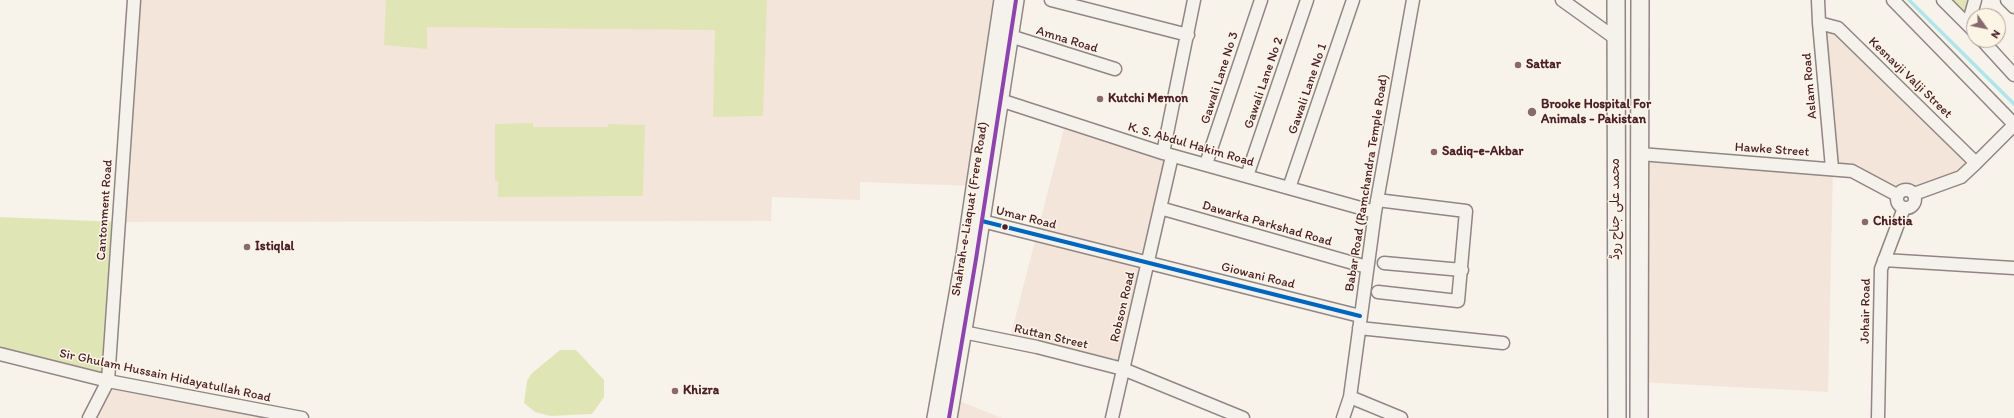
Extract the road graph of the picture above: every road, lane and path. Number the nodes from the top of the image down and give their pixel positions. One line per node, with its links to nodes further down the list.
1 (134, 0): 53 (street, Cantonment Road)
2 (1002, 0): 57 (main road, Shahrah-e-Liaquat (Frere Road))
3 (1016, 0): 21 (main road, Shahrah-e-Liaquat (Frere Road))
4 (1051, 0): 20 (street)
5 (1194, 0): 20 (street, Robson Road)
6 (1261, 0): 31 (street, Gawali Lane No 3)
7 (1307, 0): 33 (street, Gawali Lane No 2)
8 (1354, 0): 34 (street, Gawali Lane No 1)
9 (1413, 0): 37 (street, Babar Road (Ramchandra Temple Road))
10 (1562, 0): 22 (street)
11 (1616, 0): 22 (highway, محمد علی جناح روڈ)
12 (1640, 0): 28 (highway, محمد علی جناح روڈ)
13 (1818, 0): 18 (street, Aslam Road)
14 (1893, 0): 27 (street)
15 (1943, 0): 19 (street)
16 (2007, 0): 17 (street)
17 (2014, 7)
18 (1818, 23): 30 (street, Kesnavji Valji Street); 32 (street, Aslam Road)
19 (1966, 23)
20 (1188, 35): 29 (street, Robson Road)
21 (1010, 36): 24 (street, Amna Road); 26 (main road, Shahrah-e-Liaquat (Frere Road))
22 (1616, 38): 63 (highway, محمد علی جناح روڈ)
23 (1989, 48): 25 (street)
24 (1115, 69)
25 (2014, 75)
26 (1000, 100): 29 (street, K. S. Abdul Hakim Road); 40 (main road, Shahrah-e-Liaquat (Frere Road))
27 (2014, 124): 30 (street)
28 (1640, 154): 32 (street, Hawke Street); 64 (highway, محمد علی جناح روڈ)
29 (1168, 155): 31 (street, K. S. Abdul Hakim Road); 38 (street, Robson Road)
30 (1976, 163): 35 (street)
31 (1206, 164): 33 (street, K. S. Abdul Hakim Road)
32 (1832, 168): 36 (street, Hawke Street)
33 (1247, 176): 34 (street, K. S. Abdul Hakim Road)
34 (1289, 188): 37 (street, K. S. Abdul Hakim Road)
35 (1914, 194): 36 (street); 39 (street)
36 (1897, 195): 39 (street)
37 (1376, 206): 44 (street, Babar Road (Ramchandra Temple Road)); 46 (street, K. S. Abdul Hakim Road)
38 (1160, 208): 42 (street, Robson Road); 44 (street, Dawarka Parkshad Road)
39 (1904, 208): 41 (street, Johair Road)
40 (982, 221): 42 (street, Umar Road); 49 (main road, Shahrah-e-Liaquat (Frere Road))
41 (1884, 260): 45 (street); 65 (street, Johair Road)
42 (1148, 262): 48 (street, Giowani Road); 52 (street, Robson Road)
43 (1384, 262): 46 (street)
44 (1367, 267): 48 (street, Babar Road (Ramchandra Temple Road))
45 (2014, 268)
46 (1462, 270): 47 (street)
47 (1378, 292)
48 (1360, 322): 50 (street, Giowani Road); 54 (street, Babar Road (Ramchandra Temple Road))
49 (963, 332): 52 (street, Ruttan Street); 58 (main road, Shahrah-e-Liaquat (Frere Road))
50 (1503, 343)
51 (0, 354): 53 (street, Sir Ghulam Hussain Hidayatullah Road)
52 (1123, 369): 59 (street, Robson Road); 60 (street, Ruttan Street)
53 (108, 381): 55 (street, Cantonment Road); 56 (street, Sir Ghulam Hussain Hidayatullah Road)
54 (1350, 397): 61 (street, Babar Road (Ramchandra Temple Road)); 62 (street)
55 (89, 418)
56 (302, 418)
57 (935, 418)
58 (949, 418)
59 (1112, 418)
60 (1242, 418)
61 (1343, 418)
62 (1401, 418)
63 (1617, 418)
64 (1640, 418)
65 (1878, 418)

